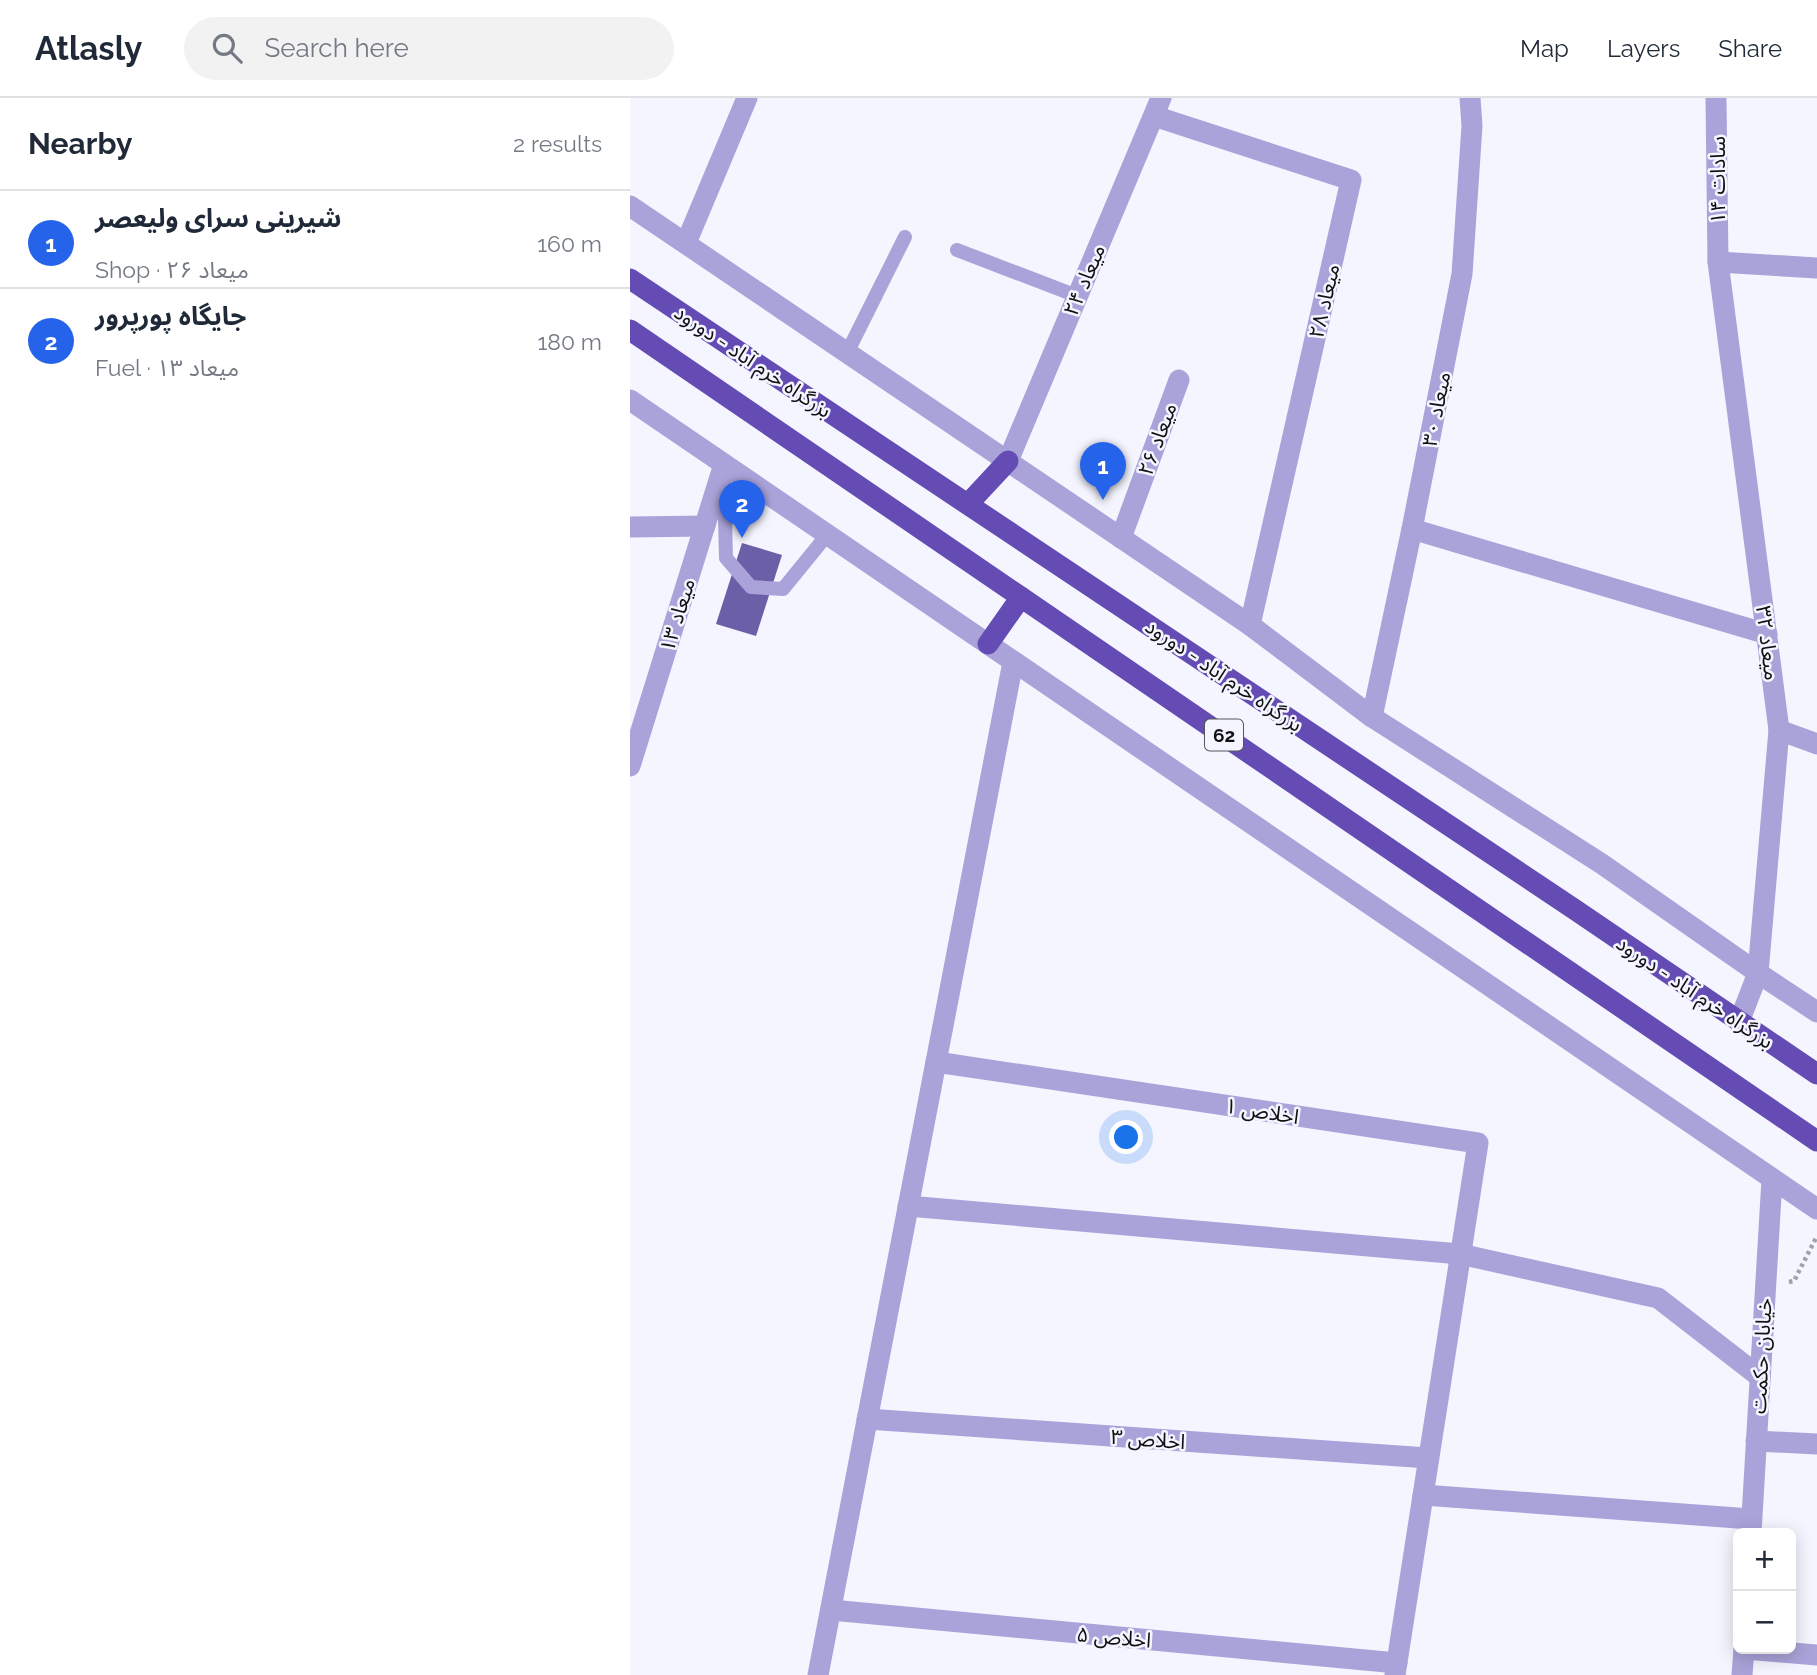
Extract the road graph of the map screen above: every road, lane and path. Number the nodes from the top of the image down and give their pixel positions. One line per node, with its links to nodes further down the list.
1 (747, 98): 7 (street)
2 (1470, 98): 22 (street, میعاد ۳۰)
3 (1716, 98): 9 (street, سادات ۱۴)
4 (1157, 107): 12 (street, میعاد ۲۴); 26 (street, میعاد ۲۸)
5 (630, 206): 7 (street)
6 (905, 237): 14 (lane)
7 (685, 243): 14 (street)
8 (957, 250): 12 (lane)
9 (1718, 262): 10 (street); 27 (street, میعاد ۳۲)
10 (1817, 268)
11 (630, 279): 19 (highway, بزرگراه خرم آباد - دورود / 62)
12 (1077, 296): 17 (street, میعاد ۲۴)
13 (630, 330): 25 (highway, 62)
14 (847, 353): 17 (street)
15 (1179, 380): 24 (street, میعاد ۲۶)
16 (630, 400): 18 (street)
17 (1008, 461): 19 (highway); 24 (street)
18 (723, 464): 20 (street, میعاد ۱۳); 23 (street); 23 (lane)
19 (968, 504): 36 (highway, بزرگراه خرم آباد - دورود / 62)
20 (705, 526): 21 (street); 33 (street, میعاد ۱۳)
21 (630, 527)
22 (1412, 529): 27 (street); 30 (street, میعاد ۳۰)
23 (827, 535): 28 (street)
24 (1121, 538): 26 (street)
25 (1021, 597): 28 (highway); 39 (highway, 62)
26 (1250, 625): 30 (street)
27 (1767, 635): 31 (street, میعاد ۳۲)
28 (988, 644): 29 (street)
29 (1013, 662): 37 (street); 40 (street)
30 (1372, 717): 34 (street)
31 (1779, 730): 32 (street); 34 (street, میعاد ۳۲)
32 (1817, 744)
33 (630, 766)
34 (1758, 973): 35 (street); 36 (street, میعاد ۳۲)
35 (1817, 1012)
36 (1739, 1022): 38 (highway, بزرگراه خرم آباد - دورود / 62)
37 (936, 1062): 41 (street); 44 (street, اخلاص ۱)
38 (1817, 1074)
39 (1817, 1141)
40 (1772, 1179): 42 (street); 46 (street, خیابان حکمت)
41 (908, 1206): 44 (street); 47 (street)
42 (1817, 1209)
43 (1817, 1236): 45 (path)
44 (1460, 1254): 46 (street); 50 (street)
45 (1794, 1281)
46 (1760, 1377): 48 (street, خیابان حکمت)
47 (867, 1419): 50 (street, اخلاص ۳); 53 (street)
48 (1756, 1441): 49 (street); 52 (street, خیابان حکمت)
49 (1817, 1444)
50 (1428, 1458): 51 (street)
51 (1423, 1495): 52 (street); 57 (street)
52 (1751, 1526)
53 (831, 1610): 57 (street, اخلاص ۵); 58 (street)
54 (1796, 1653): 56 (street)
55 (1744, 1654): 59 (street)
56 (1817, 1655)
57 (1396, 1669)
58 (818, 1675)
59 (1742, 1675)

